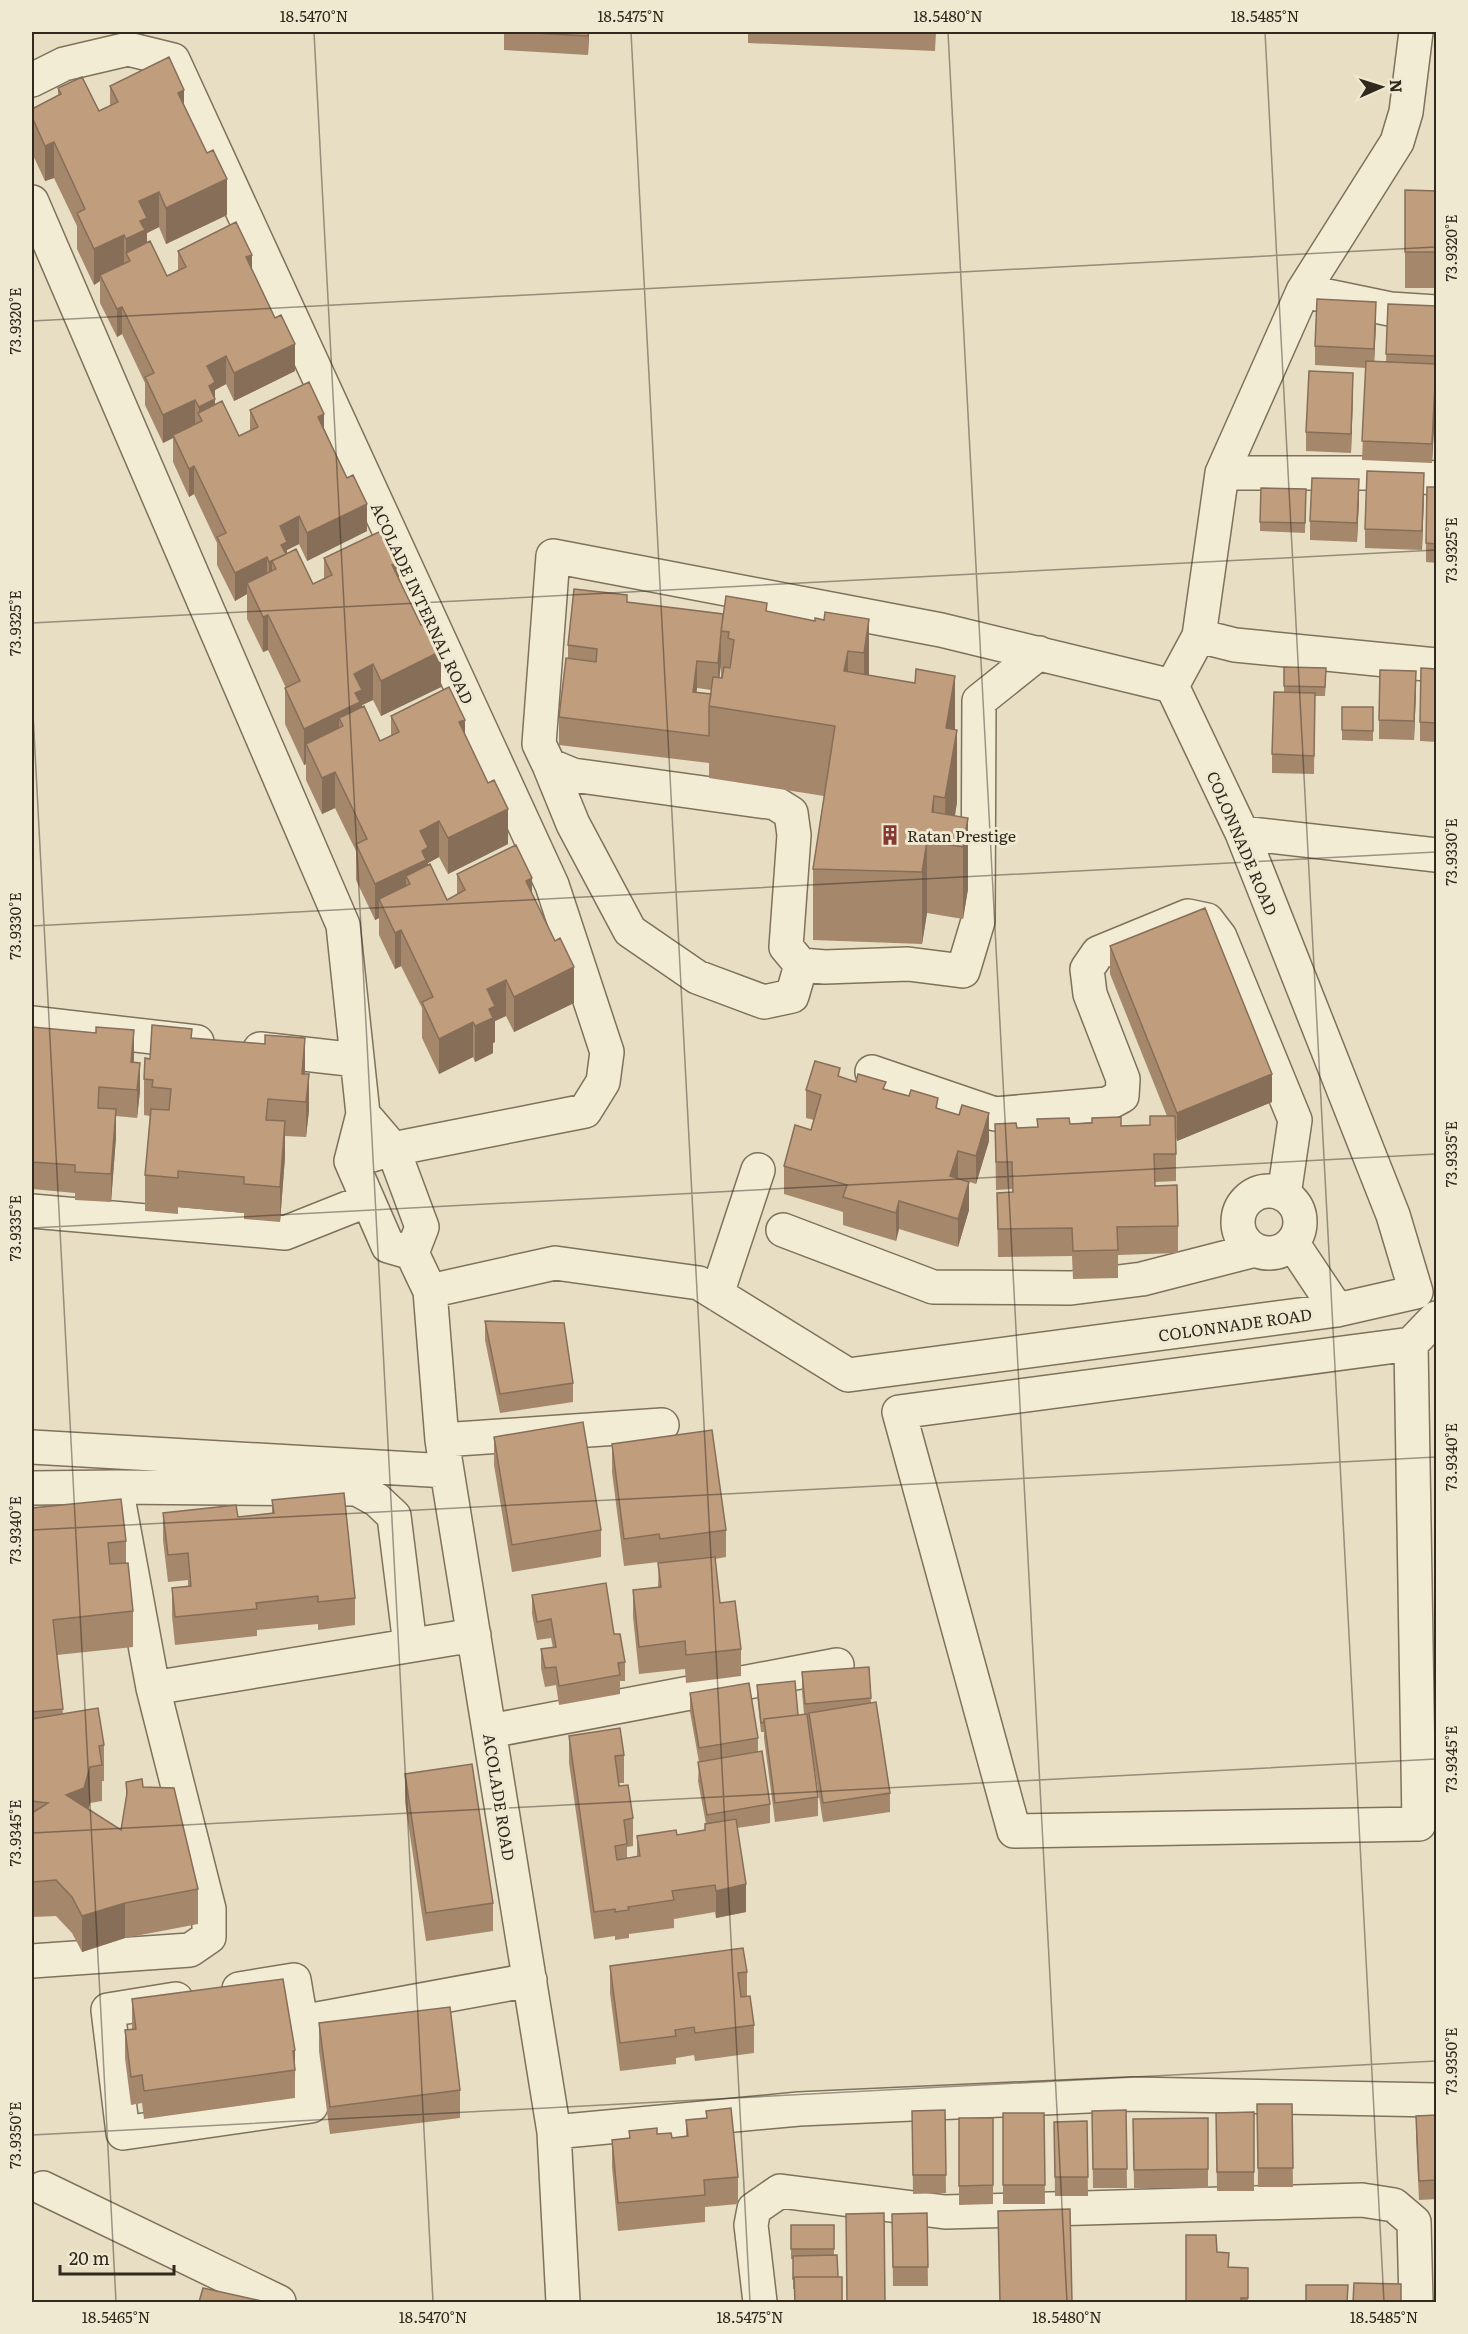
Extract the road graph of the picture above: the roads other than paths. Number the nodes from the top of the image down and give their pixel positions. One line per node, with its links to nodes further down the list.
1 (1416, 32): 4 (street)
2 (32, 80): 20 (street, ACOLADE INTERNAL ROAD)
3 (32, 202): 17 (street)
4 (1303, 291): 5 (street); 6 (street)
5 (1437, 312)
6 (1222, 473): 7 (street); 8 (street)
7 (1437, 478)
8 (1199, 636): 10 (street); 11 (street)
9 (1039, 653): 11 (street); 12 (street); 15 (street)
10 (1437, 665)
11 (1172, 686): 13 (street, COLONNADE ROAD)
12 (549, 765): 15 (street); 15 (street)
13 (1242, 833): 14 (street); 32 (street, COLONNADE ROAD)
14 (1437, 855)
15 (801, 964)
16 (32, 1023): 17 (street)
17 (357, 1060): 19 (street)
18 (872, 1071): 23 (street)
19 (363, 1114): 20 (street); 21 (street)
20 (393, 1149): 21 (street, ACOLADE INTERNAL ROAD); 29 (street)
21 (351, 1161): 24 (street)
22 (758, 1170): 31 (street)
23 (1284, 1195): 27 (street); 28 (street)
24 (368, 1200): 25 (street); 29 (street)
25 (32, 1211)
26 (783, 1230): 28 (street)
27 (1293, 1244): 28 (street); 33 (street)
28 (1255, 1250)
29 (412, 1253): 30 (street)
30 (430, 1291): 31 (street, COLONNADE ROAD); 38 (street, ACOLADE ROAD)
31 (717, 1294): 33 (street, COLONNADE ROAD)
32 (1426, 1301): 33 (street, COLONNADE ROAD)
33 (1337, 1310)
34 (1437, 1318): 35 (street)
35 (1411, 1344): 35 (street)
36 (662, 1425): 38 (street)
37 (32, 1447): 38 (street)
38 (445, 1456): 41 (street, ACOLADE ROAD)
39 (116, 1487): 40 (street); 42 (street); 44 (street)
40 (32, 1488)
41 (474, 1635): 42 (street); 45 (street, ACOLADE ROAD)
42 (410, 1645): 44 (street)
43 (837, 1665): 45 (street)
44 (153, 1688): 46 (street)
45 (490, 1731): 47 (street, ACOLADE ROAD)
46 (32, 1961)
47 (530, 1980): 48 (street); 50 (street, ACOLADE ROAD)
48 (301, 2022): 48 (street)
49 (1437, 2100): 50 (street)
50 (554, 2132): 53 (street, ACOLADE ROAD)
51 (43, 2188): 52 (street)
52 (279, 2302)
53 (563, 2302)
54 (760, 2302): 55 (street)
55 (1416, 2302)

